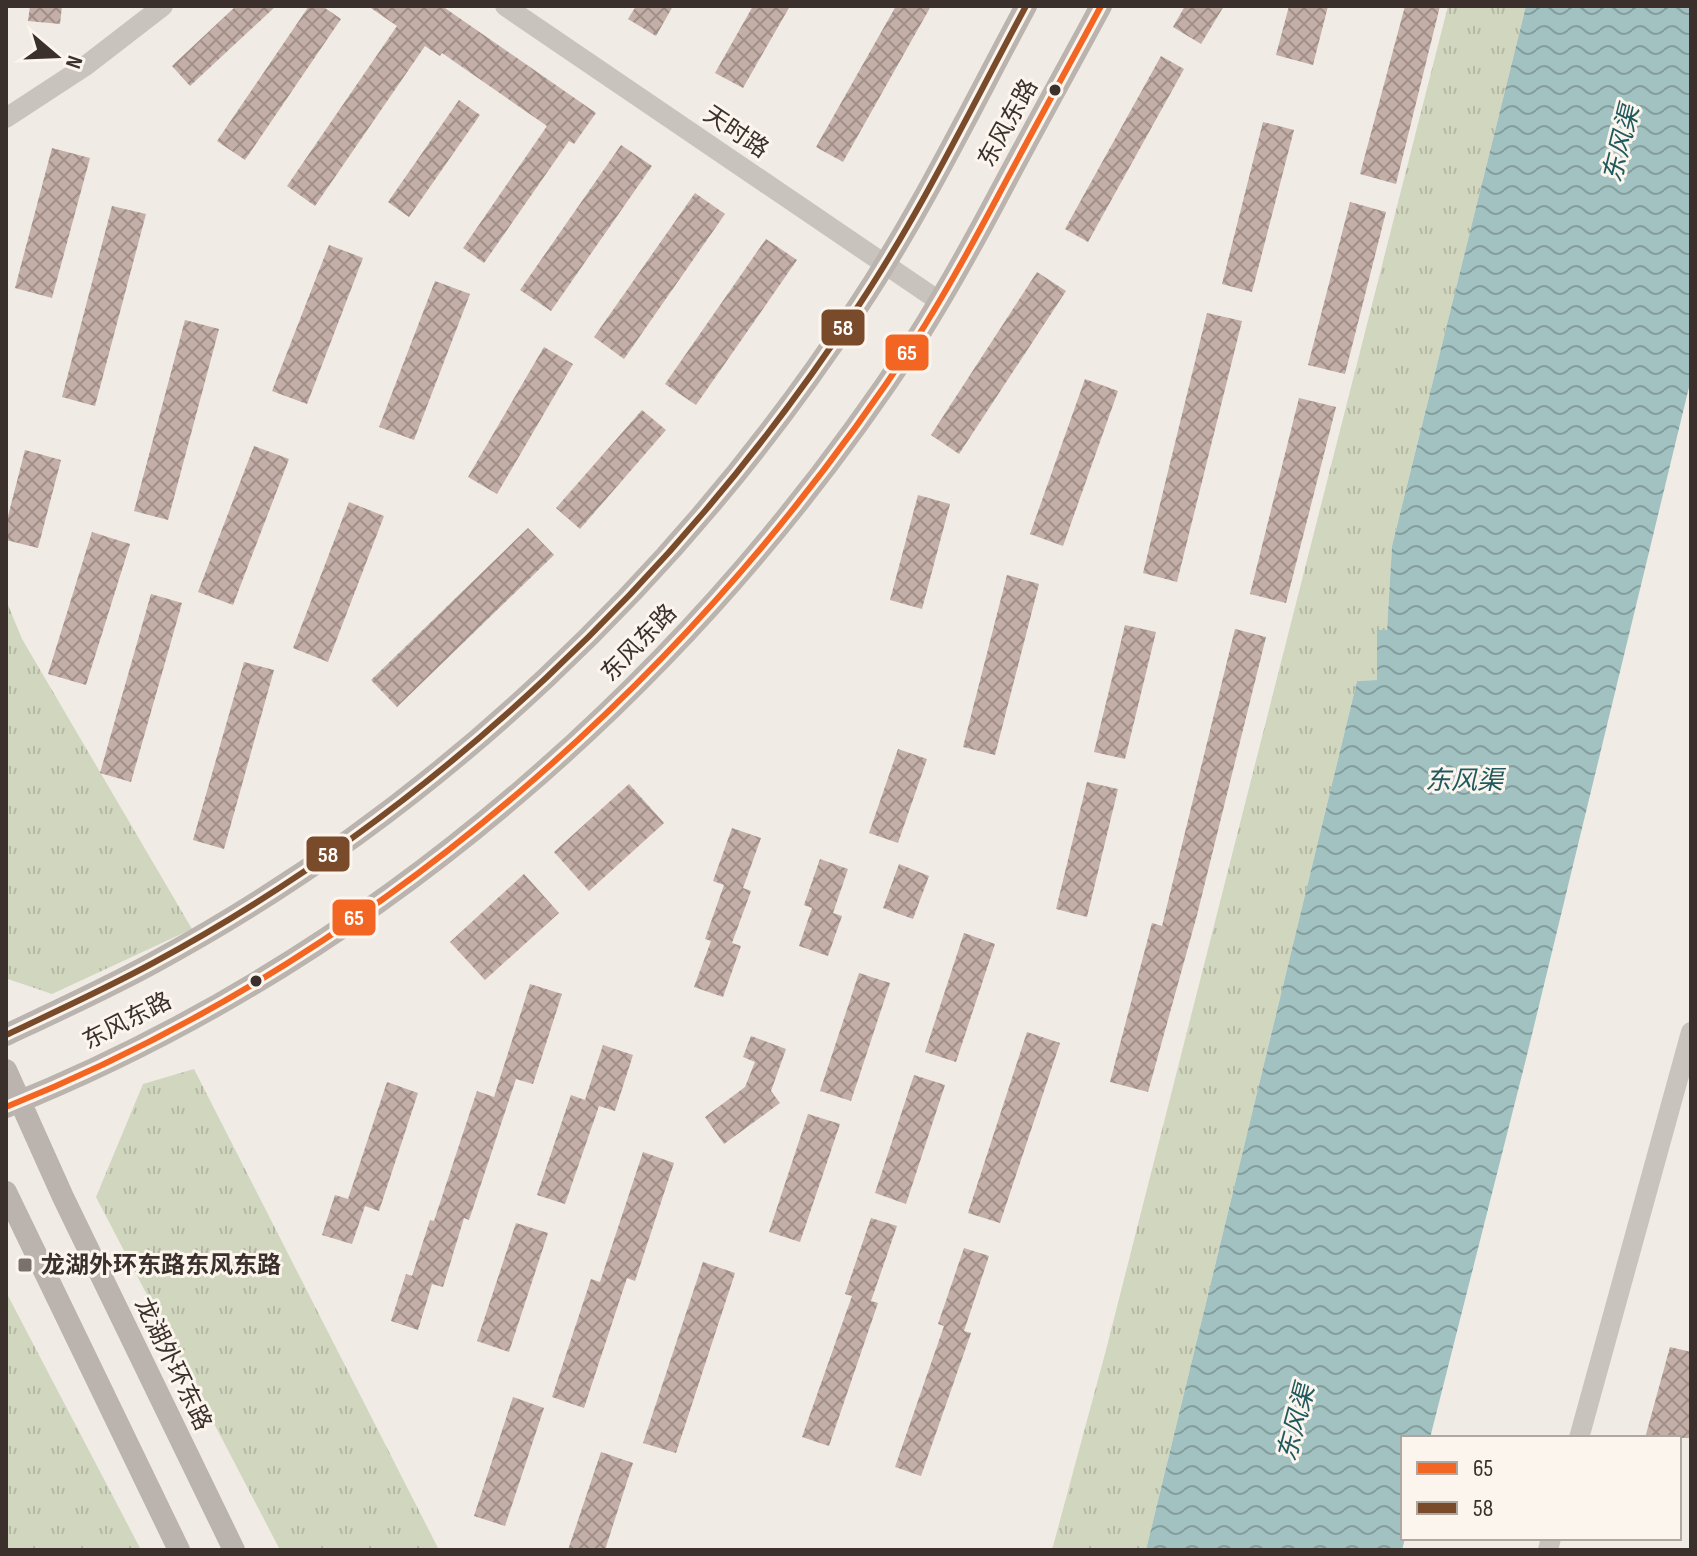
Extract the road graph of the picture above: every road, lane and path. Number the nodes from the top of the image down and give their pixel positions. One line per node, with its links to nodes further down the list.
1 (163, 6): 5 (street)
2 (505, 6): 6 (street, 天时路)
3 (1026, 6): 6 (main road, 东风东路)
4 (1101, 6): 7 (main road, 东风东路)
5 (6, 118)
6 (884, 264): 7 (street, 天时路); 9 (main road, 东风东路)
7 (939, 301): 11 (main road, 东风东路)
8 (1691, 1032): 13 (street)
9 (6, 1035)
10 (6, 1070): 11 (main road, 龙湖外环东路)
11 (13, 1104): 15 (main road, 龙湖外环东路)
12 (6, 1192): 14 (main road)
13 (1580, 1436)
14 (179, 1550)
15 (234, 1550)

